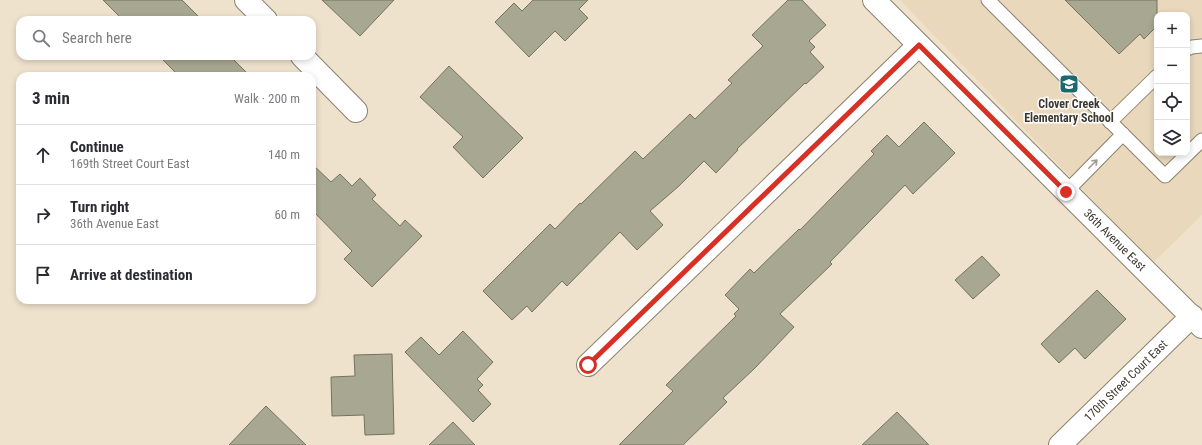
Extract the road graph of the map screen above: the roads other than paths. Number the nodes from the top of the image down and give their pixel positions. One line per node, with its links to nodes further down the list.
1 (246, 0): 4 (street)
2 (874, 0): 5 (street, 36th Avenue East)
3 (988, 0): 11 (lane)
4 (262, 16)
5 (919, 45): 14 (street, 36th Avenue East); 16 (street)
6 (1202, 46): 7 (lane)
7 (1190, 48)
8 (306, 60): 10 (street)
9 (1154, 79): 11 (lane)
10 (356, 111)
11 (1110, 122): 12 (lane)
12 (1122, 134): 13 (lane); 14 (lane, one-way to 12)
13 (1202, 140)
14 (1066, 192): 15 (street, 36th Avenue East)
15 (1197, 322): 17 (street, 170th Street Court East)
16 (588, 365)
17 (1060, 445)

